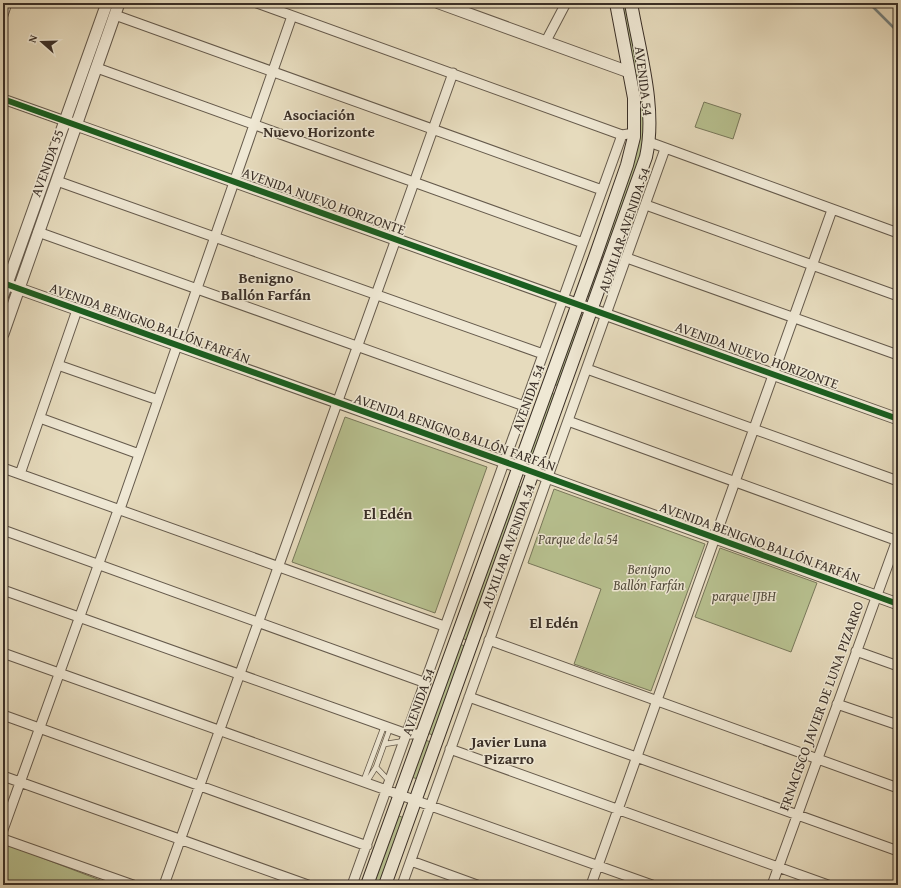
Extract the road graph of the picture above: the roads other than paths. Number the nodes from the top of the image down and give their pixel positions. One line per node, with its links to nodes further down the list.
1 (107, 3): 16 (street, AVENIDA 55)
2 (119, 3): 8 (street, AVENIDA 55)
3 (256, 3): 9 (street)
4 (439, 3): 10 (street)
5 (566, 3): 10 (street)
6 (616, 3): 13 (main road, AVENIDA 54)
7 (631, 3): 22 (main road, AVENIDA 54)
8 (115, 15): 11 (street, AVENIDA 55); 12 (street)
9 (292, 16): 12 (street); 14 (street)
10 (546, 41): 13 (street)
11 (97, 68): 17 (street, AVENIDA 55); 18 (street)
12 (273, 71): 18 (street); 19 (street)
13 (630, 72): 20 (main road, AVENIDA 54)
14 (453, 73): 19 (street); 21 (street)
15 (3, 99): 16 (street)
16 (64, 121): 17 (street, AVENIDA NUEVO HORIZONTE); 37 (street, AVENIDA 55)
17 (77, 125): 24 (street, AVENIDA 55); 25 (street, AVENIDA NUEVO HORIZONTE)
18 (254, 125): 25 (street); 26 (street)
19 (433, 129): 26 (street); 27 (street)
20 (634, 133): 21 (street); 43 (main road, AVENIDA 54)
21 (622, 135): 27 (street)
22 (649, 142): 23 (street); 44 (main road, AVENIDA 54)
23 (664, 149): 28 (street, AUXILIAR AVENIDA 54); 29 (street)
24 (57, 181): 30 (street, AVENIDA 55); 32 (street)
25 (235, 182): 32 (street); 33 (street, AVENIDA NUEVO HORIZONTE)
26 (414, 182): 33 (street); 34 (street)
27 (602, 190): 34 (street)
28 (646, 205): 35 (street, AUXILIAR AVENIDA 54); 36 (street)
29 (832, 210): 31 (street); 36 (street)
30 (38, 232): 38 (street, AVENIDA 55); 39 (street)
31 (898, 233)
32 (216, 238): 39 (street); 40 (street)
33 (396, 239): 40 (street); 42 (street, AVENIDA NUEVO HORIZONTE)
34 (583, 243): 42 (street)
35 (627, 258): 46 (street, AUXILIAR AVENIDA 54); 47 (street)
36 (813, 266): 41 (street); 47 (street)
37 (4, 288): 38 (street, AVENIDA BENIGNO BALLÓN FARFÁN)
38 (19, 289): 45 (street, AVENIDA BENIGNO BALLÓN FARFÁN); 48 (street, AVENIDA 55)
39 (198, 290): 49 (street); 50 (street)
40 (376, 295): 50 (street); 51 (street)
41 (898, 296)
42 (563, 298): 43 (street, AVENIDA NUEVO HORIZONTE); 51 (street)
43 (578, 304): 44 (street, AVENIDA NUEVO HORIZONTE); 65 (main road, AVENIDA 54)
44 (592, 308): 46 (street, AVENIDA NUEVO HORIZONTE); 67 (main road, AVENIDA 54)
45 (77, 310): 49 (street, AVENIDA BENIGNO BALLÓN FARFÁN); 53 (street)
46 (607, 314): 54 (street, AUXILIAR AVENIDA 54); 55 (street, AVENIDA NUEVO HORIZONTE)
47 (794, 318): 52 (street); 55 (street)
48 (3, 334)
49 (178, 346): 56 (street); 57 (street, AVENIDA BENIGNO BALLÓN FARFÁN)
50 (357, 346): 57 (street); 58 (street)
51 (543, 354): 58 (street)
52 (898, 355)
53 (58, 365): 56 (street); 59 (street)
54 (587, 369): 61 (street, AUXILIAR AVENIDA 54); 62 (street)
55 (774, 374): 60 (street, AVENIDA NUEVO HORIZONTE); 62 (street)
56 (158, 400): 63 (street)
57 (337, 403): 64 (street, AVENIDA BENIGNO BALLÓN FARFÁN); 77 (street)
58 (524, 406): 64 (street)
59 (40, 418): 63 (street); 68 (street)
60 (898, 419)
61 (568, 421): 69 (street, AUXILIAR AVENIDA 54); 71 (street)
62 (755, 430): 70 (street); 71 (street)
63 (139, 454): 72 (street)
64 (504, 461): 65 (street, AVENIDA BENIGNO BALLÓN FARFÁN); 83 (street)
65 (520, 467): 67 (street, AVENIDA BENIGNO BALLÓN FARFÁN); 99 (main road, AVENIDA 54)
66 (3, 468): 68 (street)
67 (533, 472): 69 (street, AVENIDA BENIGNO BALLÓN FARFÁN); 113 (main road, AVENIDA 54)
68 (20, 474): 72 (street)
69 (548, 477): 74 (street, AVENIDA BENIGNO BALLÓN FARFÁN); 84 (street, AUXILIAR AVENIDA 54)
70 (898, 481)
71 (735, 482): 74 (street); 75 (street)
72 (120, 509): 76 (street); 77 (street)
73 (3, 530): 76 (street)
74 (715, 539): 79 (street, AVENIDA BENIGNO BALLÓN FARFÁN); 92 (street)
75 (898, 539): 79 (street, FRNACISCO JAVIER DE LUNA PIZARRO)
76 (98, 564): 81 (street); 82 (street)
77 (278, 566): 82 (street); 83 (street)
78 (3, 590): 81 (street)
79 (876, 596): 80 (street, AVENIDA BENIGNO BALLÓN FARFÁN); 85 (street, FRNACISCO JAVIER DE LUNA PIZARRO)
80 (898, 604)
81 (79, 618): 88 (street); 89 (street)
82 (257, 622): 89 (street); 90 (street)
83 (444, 626): 90 (street)
84 (489, 640): 91 (street, AUXILIAR AVENIDA 54); 92 (street)
85 (856, 651): 87 (street); 93 (street, FRNACISCO JAVIER DE LUNA PIZARRO)
86 (3, 654): 88 (street)
87 (898, 666)
88 (58, 673): 97 (street); 98 (street)
89 (238, 674): 96 (street); 98 (street)
90 (426, 683): 100 (street)
91 (469, 697): 102 (street, AUXILIAR AVENIDA 54); 103 (street)
92 (656, 701): 103 (street); 104 (street)
93 (837, 704): 95 (street); 104 (street, FRNACISCO JAVIER DE LUNA PIZARRO)
94 (3, 715): 97 (street)
95 (898, 725)
96 (387, 727): 100 (street); 101 (lane); 108 (lane)
97 (38, 728): 107 (street); 109 (street)
98 (218, 730): 108 (street); 109 (street)
99 (423, 734): 100 (street); 112 (main road, AVENIDA 54)
100 (406, 738): 101 (lane); 110 (street)
101 (385, 744): 105 (lane)
102 (450, 749): 114 (street, AUXILIAR AVENIDA 54); 115 (street)
103 (637, 756): 115 (street); 116 (street)
104 (818, 759): 111 (street); 116 (street, FRNACISCO JAVIER DE LUNA PIZARRO)
105 (376, 767): 108 (lane); 110 (lane)
106 (3, 776): 107 (street)
107 (20, 782): 117 (street); 119 (street)
108 (364, 782): 110 (street)
109 (199, 786): 119 (street); 120 (street)
110 (388, 787): 112 (street); 120 (street)
111 (898, 788)
112 (401, 794): 113 (street); 129 (main road, AVENIDA 54)
113 (415, 799): 114 (street); 130 (main road, AVENIDA 54)
114 (430, 805): 122 (street, AUXILIAR AVENIDA 54); 123 (street)
115 (618, 810): 123 (street); 124 (street)
116 (797, 814): 121 (street); 124 (street, FRNACISCO JAVIER DE LUNA PIZARRO)
117 (3, 830)
118 (3, 838): 125 (street)
119 (180, 839): 126 (street); 127 (street)
120 (367, 846): 128 (street)
121 (898, 851)
122 (411, 861): 131 (street, AUXILIAR AVENIDA 54); 132 (street)
123 (598, 866): 133 (street); 134 (street)
124 (778, 867): 135 (street, FRNACISCO JAVIER DE LUNA PIZARRO); 136 (street)
125 (134, 885)
126 (164, 885)
127 (308, 885)
128 (352, 885)
129 (367, 885)
130 (385, 885)
131 (402, 885)
132 (476, 885)
133 (591, 885)
134 (652, 885)
135 (772, 885)
136 (828, 885)

